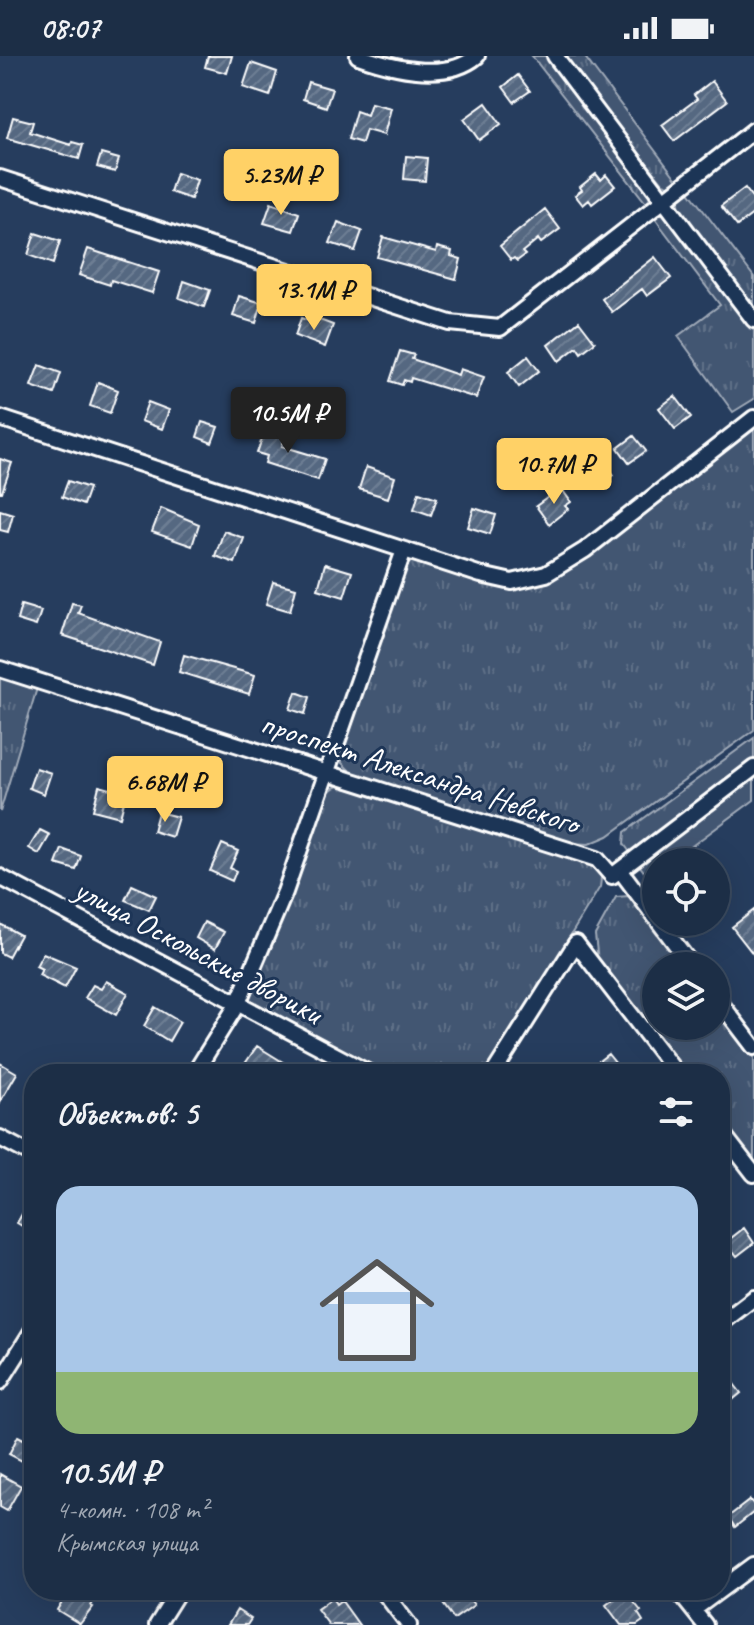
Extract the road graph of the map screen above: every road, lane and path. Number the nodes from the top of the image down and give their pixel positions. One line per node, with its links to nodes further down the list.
1 (358, 56): 2 (street)
2 (477, 56)
3 (555, 56): 6 (street)
4 (754, 130): 6 (street)
5 (0, 178): 6 (street)
6 (664, 200): 7 (street)
7 (754, 320)
8 (0, 418): 10 (street)
9 (754, 418): 10 (street)
10 (404, 550): 13 (street)
11 (0, 669): 13 (street, проспект Александра Невского)
12 (754, 768): 14 (street)
13 (328, 772): 14 (street, проспект Александра Невского); 17 (street)
14 (620, 870): 16 (street, проспект Александра Невского)
15 (0, 877): 17 (street, улица Оскольские дворики)
16 (642, 899)
17 (238, 1003): 20 (street); 21 (street, улица Оскольские дворики)
18 (730, 1015): 19 (street)
19 (754, 1047)
20 (200, 1064)
21 (352, 1064)
22 (499, 1064): 23 (street)
23 (669, 1064)
24 (0, 1138): 26 (street)
25 (730, 1143): 27 (street)
26 (24, 1151)
27 (754, 1174)
28 (754, 1298): 29 (street)
29 (730, 1316)
30 (24, 1344): 31 (street)
31 (0, 1382)
32 (754, 1565): 33 (street)
33 (730, 1583)
34 (173, 1600): 39 (street)
35 (390, 1600): 40 (street)
36 (685, 1600): 38 (street)
37 (707, 1600): 38 (street)
38 (693, 1610): 41 (street)
39 (157, 1625)
40 (409, 1625)
41 (705, 1625)

